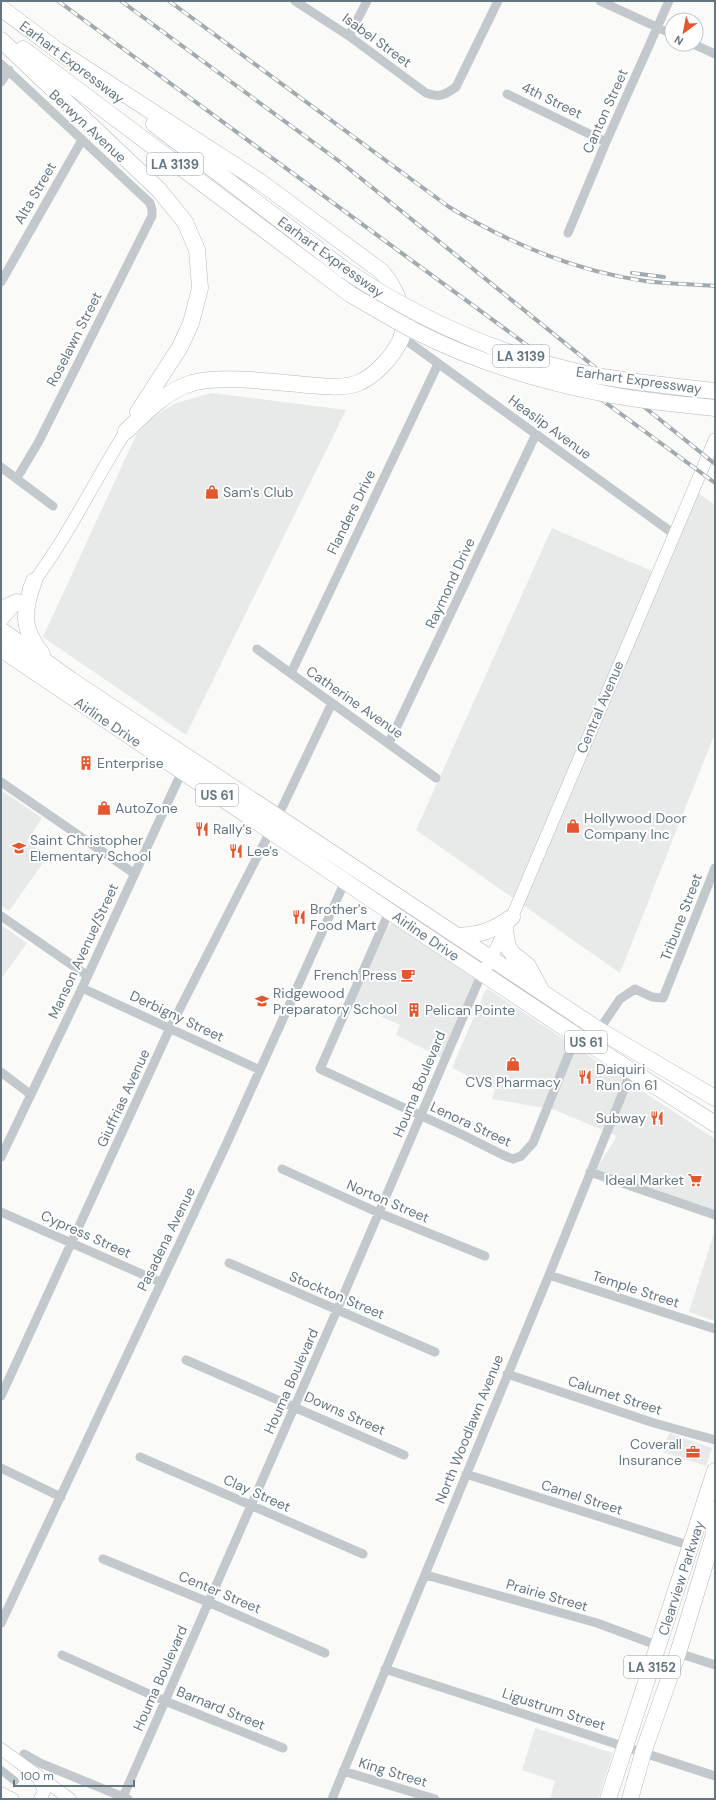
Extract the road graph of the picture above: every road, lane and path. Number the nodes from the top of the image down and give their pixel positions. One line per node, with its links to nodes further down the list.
1 (295, 1): 10 (street, Isabel Street)
2 (367, 1): 10 (street)
3 (498, 1): 10 (street, Isabel Street)
4 (600, 1): 7 (street)
5 (669, 1): 7 (street, Canton Street)
6 (1, 8): 13 (highway, Earhart Expressway / LA 3139)
7 (657, 28): 8 (street); 20 (street, Canton Street)
8 (664, 31)
9 (1, 32): 27 (highway, Earhart Expressway / LA 3139, bridge)
10 (349, 36)
11 (1, 40): 28 (highway)
12 (704, 49): 14 (street)
13 (60, 52): 26 (highway, Earhart Expressway / LA 3139, bridge); 28 (highway)
14 (715, 54)
15 (1, 64): 16 (street, Berwyn Avenue)
16 (9, 70): 17 (street); 19 (street, Berwyn Avenue)
17 (1, 82)
18 (507, 94): 20 (street, 4th Street)
19 (82, 140): 21 (street, Berwyn Avenue); 23 (street, Alta Street)
20 (606, 142): 22 (street, Canton Street)
21 (152, 211): 32 (street, Roselawn Street)
22 (568, 233)
23 (1, 282)
24 (410, 343): 25 (street, Heaslip Avenue)
25 (438, 364): 29 (street, Heaslip Avenue); 43 (street, Flanders Drive)
26 (715, 391)
27 (715, 408)
28 (126, 430): 35 (main road)
29 (536, 434): 34 (street, Heaslip Avenue); 45 (street, Raymond Drive)
30 (715, 439): 34 (main road, Central Avenue)
31 (1, 467): 32 (street)
32 (16, 478): 33 (street)
33 (53, 506)
34 (674, 534): 58 (main road, Central Avenue)
35 (34, 580): 36 (main road); 42 (highway)
36 (17, 602): 37 (highway); 38 (main road)
37 (1, 609)
38 (1, 621)
39 (1, 630): 42 (highway, Airline Drive / US 61)
40 (257, 649): 43 (street, Catherine Avenue)
41 (1, 650): 47 (highway, Airline Drive / US 61)
42 (51, 665): 46 (highway, Airline Drive / US 61)
43 (291, 673): 44 (street, Catherine Avenue)
44 (332, 703): 45 (street, Catherine Avenue); 50 (street, Giuffrias Avenue)
45 (389, 743): 48 (street, Catherine Avenue)
46 (189, 757): 47 (street, Manson Avenue/Street); 50 (highway, Airline Drive / US 61)
47 (182, 772): 51 (highway, Airline Drive / US 61); 54 (street, Manson Avenue/Street)
48 (436, 778)
49 (1, 782): 54 (street)
50 (278, 816): 51 (street, Giuffrias Avenue); 52 (highway, Airline Drive / US 61)
51 (270, 831): 55 (highway, Airline Drive / US 61); 65 (street, Giuffrias Avenue)
52 (354, 866): 55 (street, Pasadena Avenue); 59 (highway, Airline Drive / US 61)
53 (715, 868): 66 (street, Tribune Street)
54 (135, 874): 62 (street, Manson Avenue/Street)
55 (344, 881): 56 (highway, Airline Drive / US 61); 70 (street, Pasadena Avenue)
56 (389, 912): 61 (highway, Airline Drive / US 61); 74 (street, Lenora Street)
57 (1, 916): 62 (street)
58 (508, 924): 59 (highway); 60 (main road, Central Avenue); 64 (highway)
59 (458, 936): 60 (highway, Airline Drive / US 61)
60 (492, 958): 61 (main road, Central Avenue); 64 (highway, Airline Drive / US 61)
61 (482, 973): 67 (highway, Airline Drive / US 61); 74 (street, Houma Boulevard)
62 (88, 976): 63 (street, Manson Avenue/Street)
63 (82, 988): 65 (street, Derbigny Street); 72 (street, Manson Avenue/Street)
64 (541, 991): 66 (highway, Airline Drive / US 61)
65 (170, 1028): 70 (street, Derbigny Street); 82 (street, Giuffrias Avenue)
66 (599, 1030): 68 (highway, Airline Drive / US 61)
67 (580, 1038): 69 (highway, Airline Drive / US 61); 74 (street, Lenora Street)
68 (654, 1062): 69 (highway); 73 (highway, Airline Drive / US 61)
69 (627, 1067): 75 (highway, Airline Drive / US 61); 78 (street, North Woodlawn Avenue)
70 (260, 1070): 86 (street, Pasadena Avenue)
71 (1, 1072): 72 (street)
72 (30, 1094): 76 (street, Manson Avenue/Street)
73 (715, 1098)
74 (421, 1116): 80 (street, Houma Boulevard)
75 (715, 1124)
76 (1, 1157)
77 (282, 1169): 80 (street, Norton Street)
78 (590, 1172): 81 (street); 85 (street, North Woodlawn Avenue)
79 (1, 1212): 82 (street, Cypress Street)
80 (379, 1213): 83 (street, Norton Street); 87 (street, Houma Boulevard)
81 (715, 1215)
82 (72, 1243): 86 (street, Cypress Street); 92 (street, Giuffrias Avenue)
83 (485, 1256)
84 (229, 1263): 87 (street, Stockton Street)
85 (549, 1276): 88 (street, Temple Street); 91 (street, North Woodlawn Avenue)
86 (160, 1282): 100 (street, Pasadena Avenue)
87 (337, 1310): 89 (street, Stockton Street); 93 (street, Houma Boulevard)
88 (715, 1329)
89 (435, 1352)
90 (186, 1360): 93 (street, Downs Street)
91 (507, 1374): 94 (street, Calumet Street); 99 (street, North Woodlawn Avenue)
92 (1, 1396)
93 (295, 1406): 95 (street, Downs Street); 101 (street, Houma Boulevard)
94 (715, 1440)
95 (404, 1455)
96 (140, 1457): 101 (street, Clay Street)
97 (1, 1468): 100 (street)
98 (715, 1471): 104 (highway, Clearview Parkway / LA 3152)
99 (466, 1474): 104 (street, Camel Street); 108 (street, North Woodlawn Avenue)
100 (61, 1497): 110 (street, Pasadena Avenue)
101 (252, 1506): 106 (street, Clay Street); 109 (street, Houma Boulevard)
102 (715, 1510): 103 (highway)
103 (714, 1533): 105 (highway, Clearview Parkway / LA 3152)
104 (690, 1546): 111 (highway, Clearview Parkway / LA 3152)
105 (712, 1552): 113 (highway, Clearview Parkway / LA 3152)
106 (363, 1554)
107 (103, 1559): 109 (street, Center Street)
108 (426, 1575): 111 (street, Prairie Street); 116 (street, North Woodlawn Avenue)
109 (208, 1602): 112 (street, Center Street); 117 (street, Houma Boulevard)
110 (1, 1623)
111 (659, 1646): 119 (highway, Clearview Parkway / LA 3152)
112 (325, 1653)
113 (678, 1653): 115 (street); 121 (highway, Clearview Parkway / LA 3152)
114 (62, 1655): 117 (street, Barnard Street)
115 (715, 1665)
116 (385, 1669): 119 (street, Ligustrum Street); 124 (street, North Woodlawn Avenue)
117 (165, 1701): 118 (street, Barnard Street); 127 (street, Houma Boulevard)
118 (283, 1748)
119 (626, 1748): 121 (street, Ligustrum Street); 134 (highway, Clearview Parkway / LA 3152)
120 (1, 1749): 123 (main road)
121 (643, 1753): 125 (street, Ligustrum Street); 135 (highway, Clearview Parkway / LA 3152)
122 (24, 1754): 127 (street)
123 (30, 1770): 130 (main road); 131 (main road)
124 (343, 1771): 132 (street, North Woodlawn Avenue); 133 (street, King Street)
125 (715, 1776)
126 (1, 1793): 128 (main road); 129 (main road)
127 (124, 1798)
128 (9, 1799)
129 (13, 1799)
130 (40, 1799)
131 (70, 1799)
132 (332, 1799)
133 (435, 1799)
134 (608, 1799)
135 (630, 1799)

